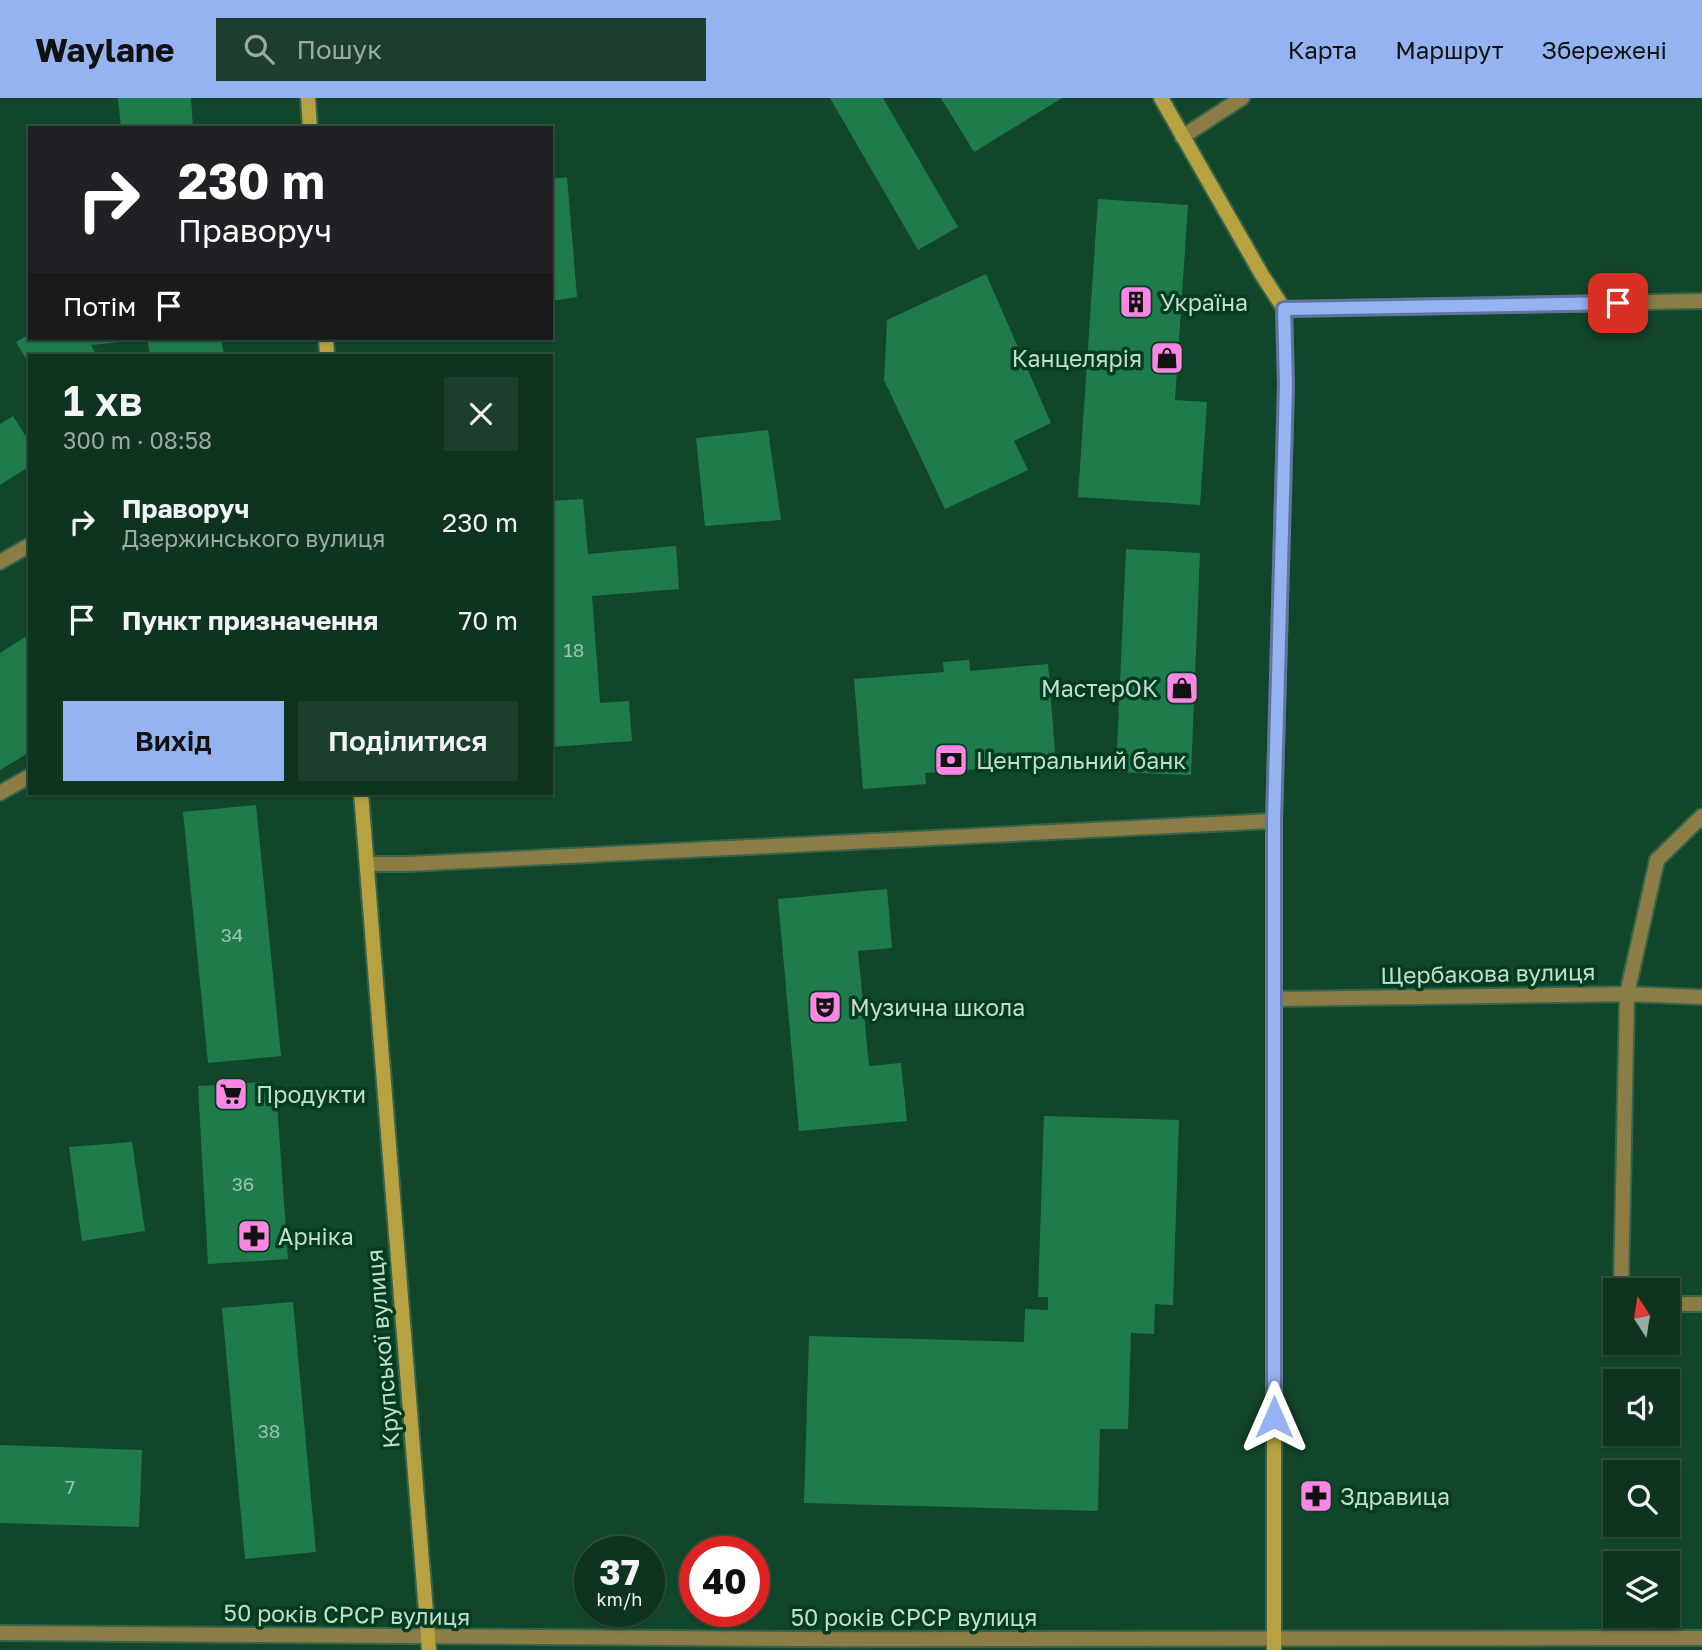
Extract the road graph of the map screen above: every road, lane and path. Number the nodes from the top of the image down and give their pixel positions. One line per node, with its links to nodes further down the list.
1 (308, 98): 4 (street)
2 (1161, 98): 5 (street)
3 (1242, 98): 5 (street)
4 (310, 126)
5 (1182, 136): 7 (street)
6 (1702, 301): 7 (street)
7 (1284, 309): 14 (street)
8 (28, 546): 9 (street)
9 (0, 562)
10 (28, 776): 11 (street)
11 (0, 793)
12 (361, 795): 15 (street, Крупської вулиця)
13 (1702, 816): 16 (street)
14 (1274, 821): 15 (street); 18 (street)
15 (367, 864): 24 (street, Крупської вулиця)
16 (1627, 994): 17 (street, Щербакова вулиця); 18 (street, Щербакова вулиця); 19 (street)
17 (1702, 997)
18 (1274, 999): 25 (street)
19 (1621, 1278)
20 (1680, 1304): 21 (street)
21 (1702, 1304)
22 (0, 1633): 24 (street, 50 років СРСР вулиця)
23 (1702, 1638): 25 (street, 50 років СРСР вулиця)
24 (428, 1644): 25 (street, 50 років СРСР вулиця)
25 (1274, 1645)

